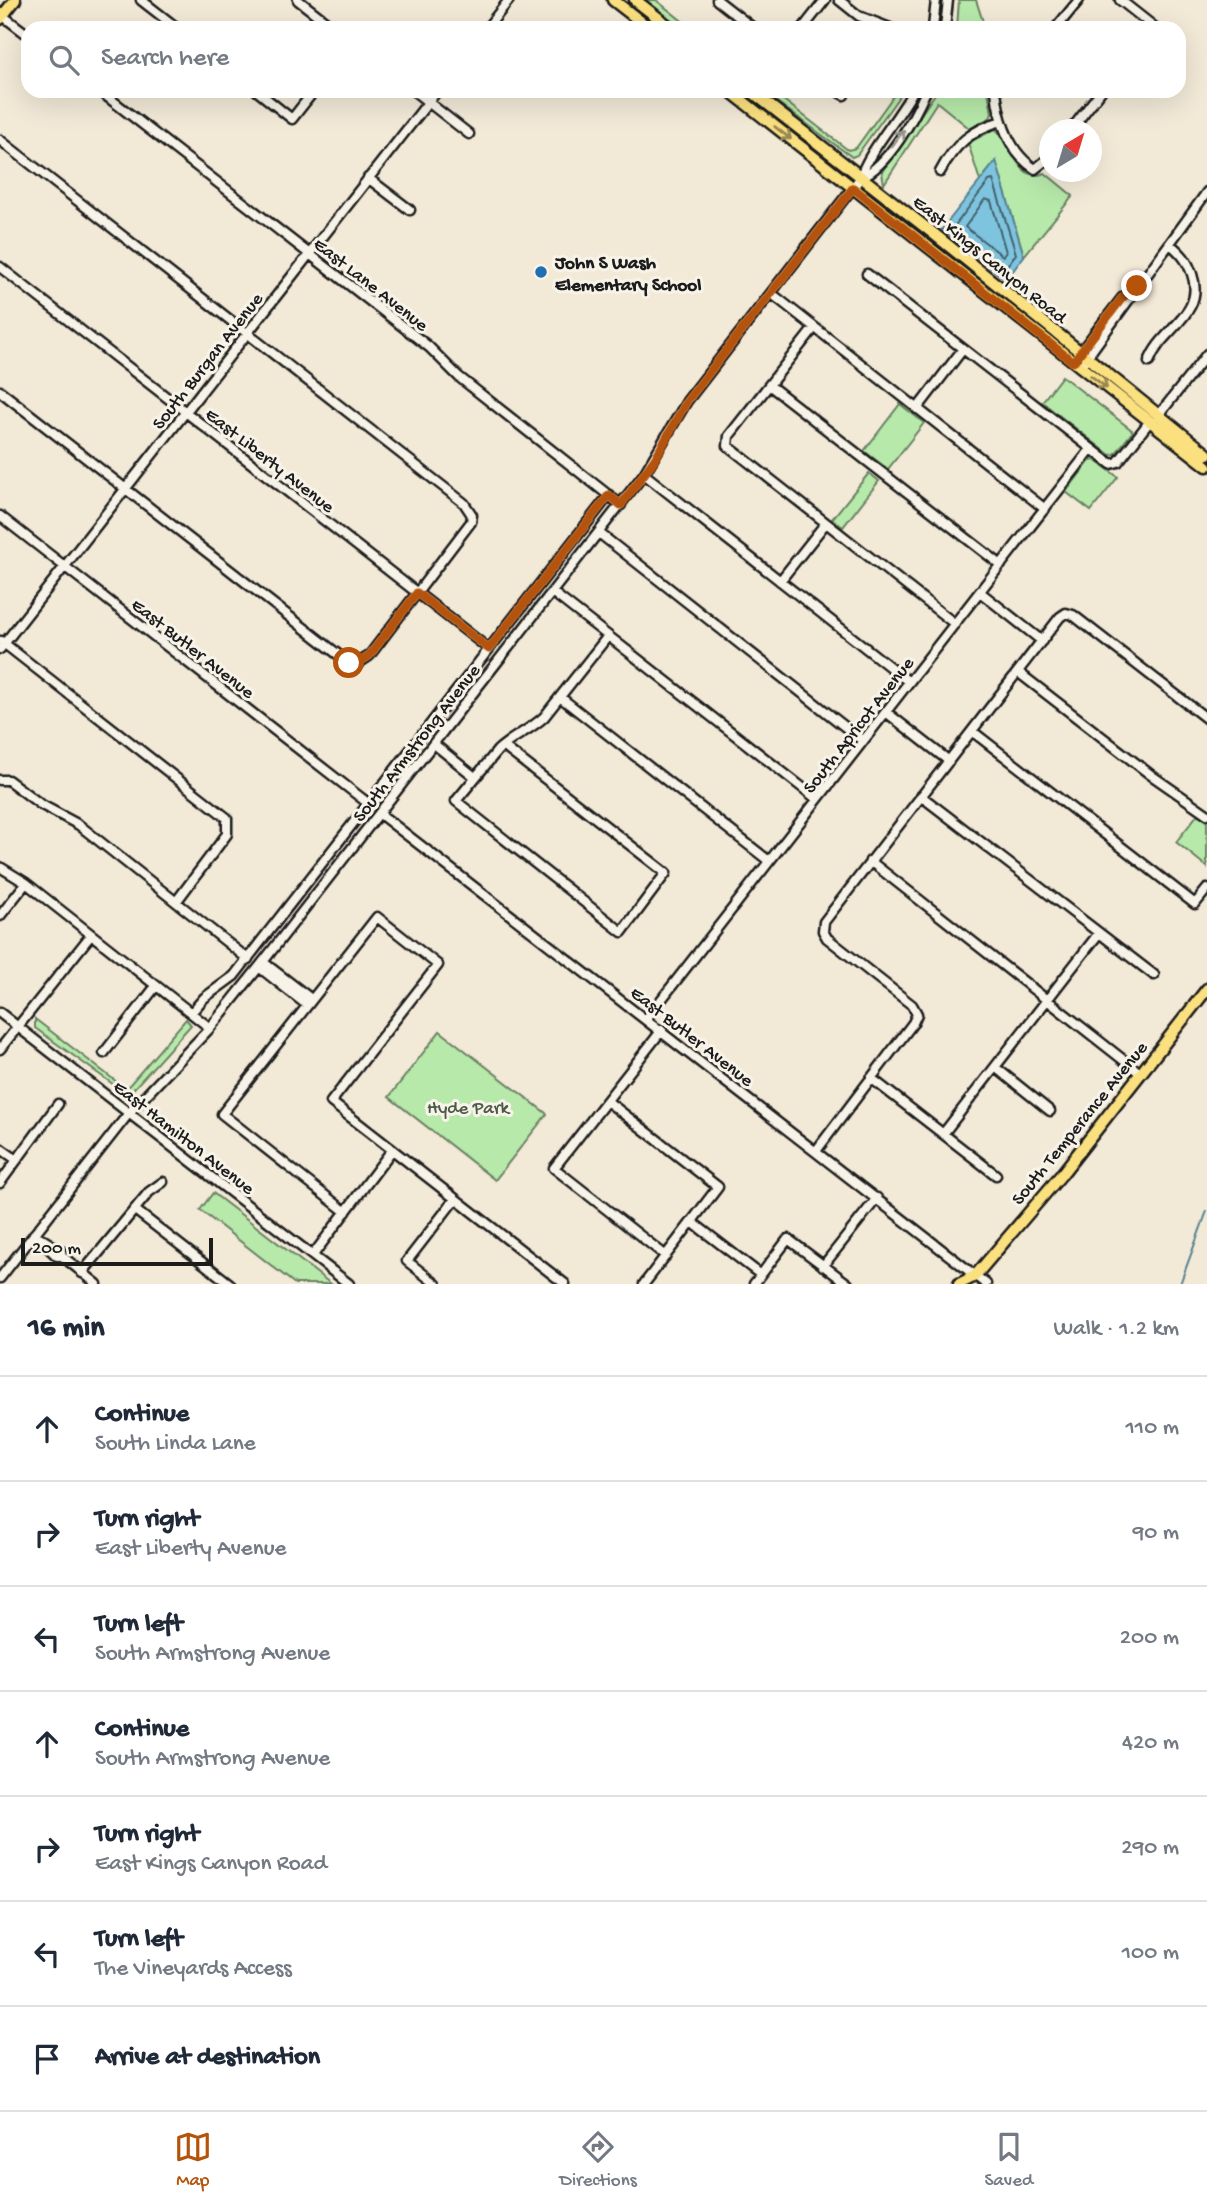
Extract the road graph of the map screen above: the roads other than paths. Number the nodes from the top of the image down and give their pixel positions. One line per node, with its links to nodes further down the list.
1 (15, 0): 14 (main road)
2 (141, 0): 15 (street)
3 (298, 0): 16 (street)
4 (509, 0): 17 (street)
5 (613, 0): 18 (main road)
6 (635, 0): 19 (main road)
7 (717, 0): 20 (street)
8 (825, 0): 21 (street)
9 (839, 0): 22 (street)
10 (936, 0): 23 (street)
11 (948, 0): 24 (street)
12 (1079, 0): 25 (street)
13 (1120, 0): 26 (street)
14 (1, 17): 27 (street)
15 (168, 21)
16 (325, 21)
17 (492, 21)
18 (640, 21)
19 (662, 21)
20 (744, 21)
21 (808, 21)
22 (869, 21)
23 (934, 21)
24 (946, 21)
25 (1062, 21)
26 (1145, 21)
27 (21, 30)
28 (109, 98): 52 (street, East Lane Avenue)
29 (266, 98): 30 (street)
30 (308, 98)
31 (422, 98): 39 (street)
32 (432, 98): 39 (street, South Burgan Avenue)
33 (739, 98): 48 (main road, East Kings Canyon Road, one-way to 48)
34 (760, 98): 46 (main road, East Kings Canyon Road)
35 (909, 98): 46 (street)
36 (922, 98): 46 (street, one-way to 36)
37 (997, 98): 41 (street)
38 (1096, 98): 40 (street)
39 (428, 103): 42 (street); 47 (street, South Burgan Avenue)
40 (1079, 119)
41 (1002, 121): 44 (street); 45 (street)
42 (469, 134)
43 (0, 140): 57 (street)
44 (1039, 168)
45 (940, 172)
46 (861, 177): 48 (street, South Armstrong Avenue); 60 (main road, East Kings Canyon Road)
47 (368, 178): 50 (street); 52 (street, South Burgan Avenue)
48 (853, 188): 55 (street, South Armstrong Avenue); 60 (main road, East Kings Canyon Road)
49 (1207, 192): 51 (street)
50 (410, 210)
51 (1170, 244): 60 (street); 61 (street)
52 (308, 253): 57 (street, South Burgan Avenue); 72 (street, East Lane Avenue)
53 (0, 267): 65 (street, East Liberty Avenue)
54 (867, 274): 58 (street)
55 (771, 293): 56 (street); 70 (street, South Armstrong Avenue)
56 (814, 328): 62 (street); 64 (street)
57 (246, 333): 65 (street, South Burgan Avenue); 83 (street)
58 (963, 349): 64 (street); 67 (street)
59 (1207, 354): 66 (street)
60 (1080, 360): 66 (main road, East Kings Canyon Road)
61 (1149, 362)
62 (769, 384): 76 (street); 78 (street)
63 (0, 391): 71 (street)
64 (917, 409): 74 (street)
65 (185, 412): 71 (street, South Burgan Avenue); 83 (street, East Liberty Avenue)
66 (1154, 419): 67 (street); 68 (main road); 69 (main road, East Kings Canyon Road)
67 (1091, 449): 74 (street, South Apricot Avenue)
68 (1205, 453)
69 (1207, 466)
70 (644, 474): 73 (street, South Armstrong Avenue); 80 (street)
71 (125, 489): 79 (street, South Burgan Avenue); 83 (street)
72 (609, 495): 73 (street, East Lane Avenue); 88 (street, South Armstrong Avenue)
73 (621, 505): 77 (street, South Armstrong Avenue)
74 (1045, 509): 78 (street, South Apricot Avenue)
75 (0, 516): 79 (street, East Butler Avenue)
76 (825, 524): 80 (street); 84 (street)
77 (599, 533): 81 (street, South Armstrong Avenue); 95 (street)
78 (1001, 565): 82 (street, South Apricot Avenue)
79 (65, 566): 87 (street, South Burgan Avenue); 103 (street, East Butler Avenue)
80 (780, 581): 90 (street)
81 (552, 592): 85 (street); 96 (street, South Armstrong Avenue)
82 (980, 592): 84 (street, South Apricot Avenue); 86 (street)
83 (417, 593): 88 (street, East Liberty Avenue)
84 (955, 624): 90 (street, South Apricot Avenue)
85 (608, 636): 91 (street); 102 (street)
86 (1042, 641): 89 (street); 93 (street)
87 (1, 644): 111 (street)
88 (489, 649): 103 (street, South Armstrong Avenue)
89 (1018, 672): 94 (street); 105 (street)
90 (909, 682): 92 (street, South Apricot Avenue)
91 (560, 697): 97 (street); 106 (street)
92 (886, 712): 95 (street, South Apricot Avenue); 98 (street)
93 (1207, 719)
94 (972, 731): 98 (street); 110 (street)
95 (863, 741): 102 (street, South Apricot Avenue)
96 (434, 744): 99 (street); 104 (street, South Armstrong Avenue)
97 (503, 746): 99 (street); 99 (street)
98 (949, 761): 101 (street)
99 (475, 777)
100 (1, 780): 111 (street)
101 (921, 796): 107 (street); 113 (street)
102 (817, 799): 106 (street, South Apricot Avenue)
103 (369, 804): 115 (street, South Armstrong Avenue)
104 (380, 814): 116 (street, South Armstrong Avenue); 124 (street, East Butler Avenue)
105 (1207, 814)
106 (769, 861): 124 (street, South Apricot Avenue)
107 (870, 862): 120 (street); 132 (street)
108 (0, 867): 109 (street)
109 (26, 883): 112 (street); 114 (street)
110 (1207, 889)
111 (176, 902): 115 (street)
112 (0, 916)
113 (1099, 933): 117 (street); 120 (street)
114 (90, 935): 118 (street); 125 (street)
115 (248, 958): 123 (street, South Armstrong Avenue)
116 (261, 965): 121 (street); 126 (street, South Armstrong Avenue)
117 (1154, 975)
118 (156, 986): 123 (street); 129 (street)
119 (1207, 989): 131 (main road, South Temperance Avenue)
120 (1047, 1000): 130 (street); 131 (street)
121 (309, 1002): 139 (street); 148 (street)
122 (0, 1013): 125 (street, East Hamilton Avenue)
123 (191, 1013): 126 (street)
124 (647, 1018): 127 (street, East Butler Avenue)
125 (17, 1027): 128 (street); 136 (street, East Hamilton Avenue)
126 (210, 1028): 136 (street, South Armstrong Avenue)
127 (662, 1030): 133 (street); 140 (street, East Butler Avenue)
128 (0, 1049)
129 (104, 1053)
130 (995, 1067): 135 (street); 137 (street)
131 (1140, 1073): 157 (main road, South Temperance Avenue)
132 (871, 1078): 137 (street); 140 (street)
133 (607, 1101): 149 (street); 152 (street)
134 (58, 1104): 141 (street)
135 (1050, 1111)
136 (130, 1113): 150 (street, South Armstrong Avenue); 151 (street, East Hamilton Avenue)
137 (943, 1134): 142 (street)
138 (0, 1148): 141 (street)
139 (392, 1150): 146 (street); 148 (street)
140 (816, 1151): 145 (street, East Butler Avenue)
141 (17, 1160): 143 (street)
142 (996, 1175)
143 (0, 1182)
144 (163, 1182): 147 (street)
145 (877, 1198): 153 (street); 157 (street, East Butler Avenue)
146 (455, 1199): 161 (street); 162 (street)
147 (135, 1210): 154 (street); 159 (street)
148 (346, 1212): 151 (street)
149 (692, 1222): 152 (street); 155 (street)
150 (34, 1234): 154 (street); 156 (street, South Armstrong Avenue)
151 (313, 1255): 160 (street, East Hamilton Avenue)
152 (666, 1256): 163 (street)
153 (823, 1266): 155 (street); 165 (street)
154 (82, 1273): 158 (street)
155 (761, 1275): 164 (street)
156 (0, 1278)
157 (974, 1280): 166 (main road, South Temperance Avenue); 167 (street, East Butler Avenue)
158 (97, 1284)
159 (230, 1284)
160 (349, 1284)
161 (436, 1284)
162 (565, 1284)
163 (644, 1284)
164 (754, 1284)
165 (848, 1284)
166 (959, 1284)
167 (986, 1284)

